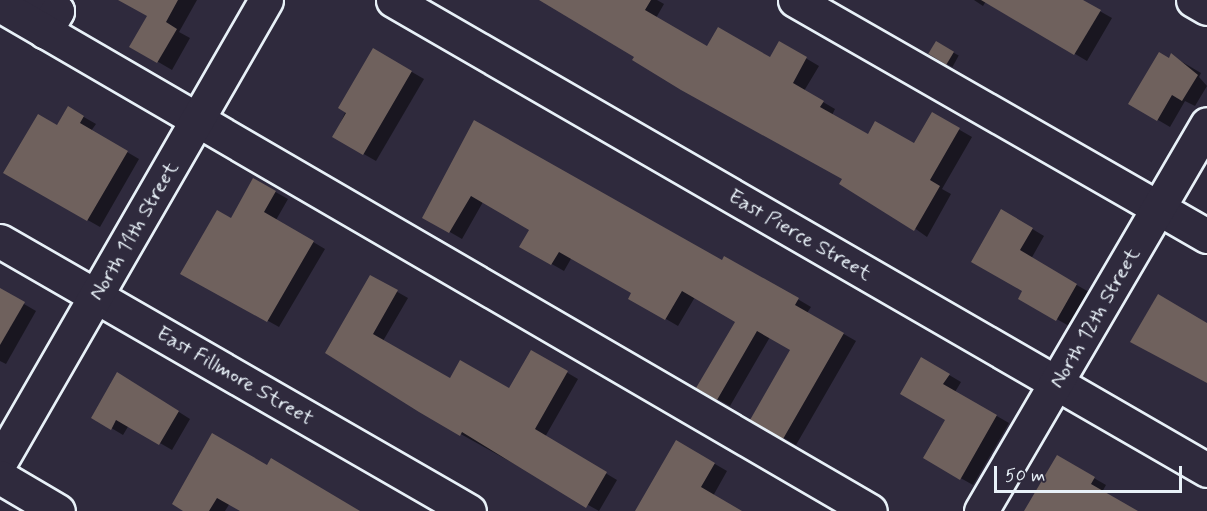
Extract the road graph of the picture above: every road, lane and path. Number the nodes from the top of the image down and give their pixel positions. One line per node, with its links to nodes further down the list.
1 (39, 0): 8 (street)
2 (266, 0): 9 (street, North 11th Street)
3 (393, 0): 15 (street, East Pierce Street)
4 (795, 0): 11 (street)
5 (1193, 0): 7 (street)
6 (0, 5): 8 (street)
7 (1207, 8)
8 (45, 32): 9 (street)
9 (198, 121): 14 (street, North 11th Street); 21 (street)
10 (1207, 124): 11 (street, North 12th Street)
11 (1158, 208): 12 (street); 15 (street, North 12th Street)
12 (1207, 236)
13 (0, 241): 14 (street, East Fillmore Street)
14 (97, 296): 16 (street, North 11th Street); 20 (street, East Fillmore Street)
15 (1056, 383): 17 (street, East Pierce Street); 22 (street, North 12th Street)
16 (0, 462)
17 (1207, 470)
18 (0, 477): 19 (street)
19 (58, 511)
20 (469, 511)
21 (870, 511)
22 (981, 511)

